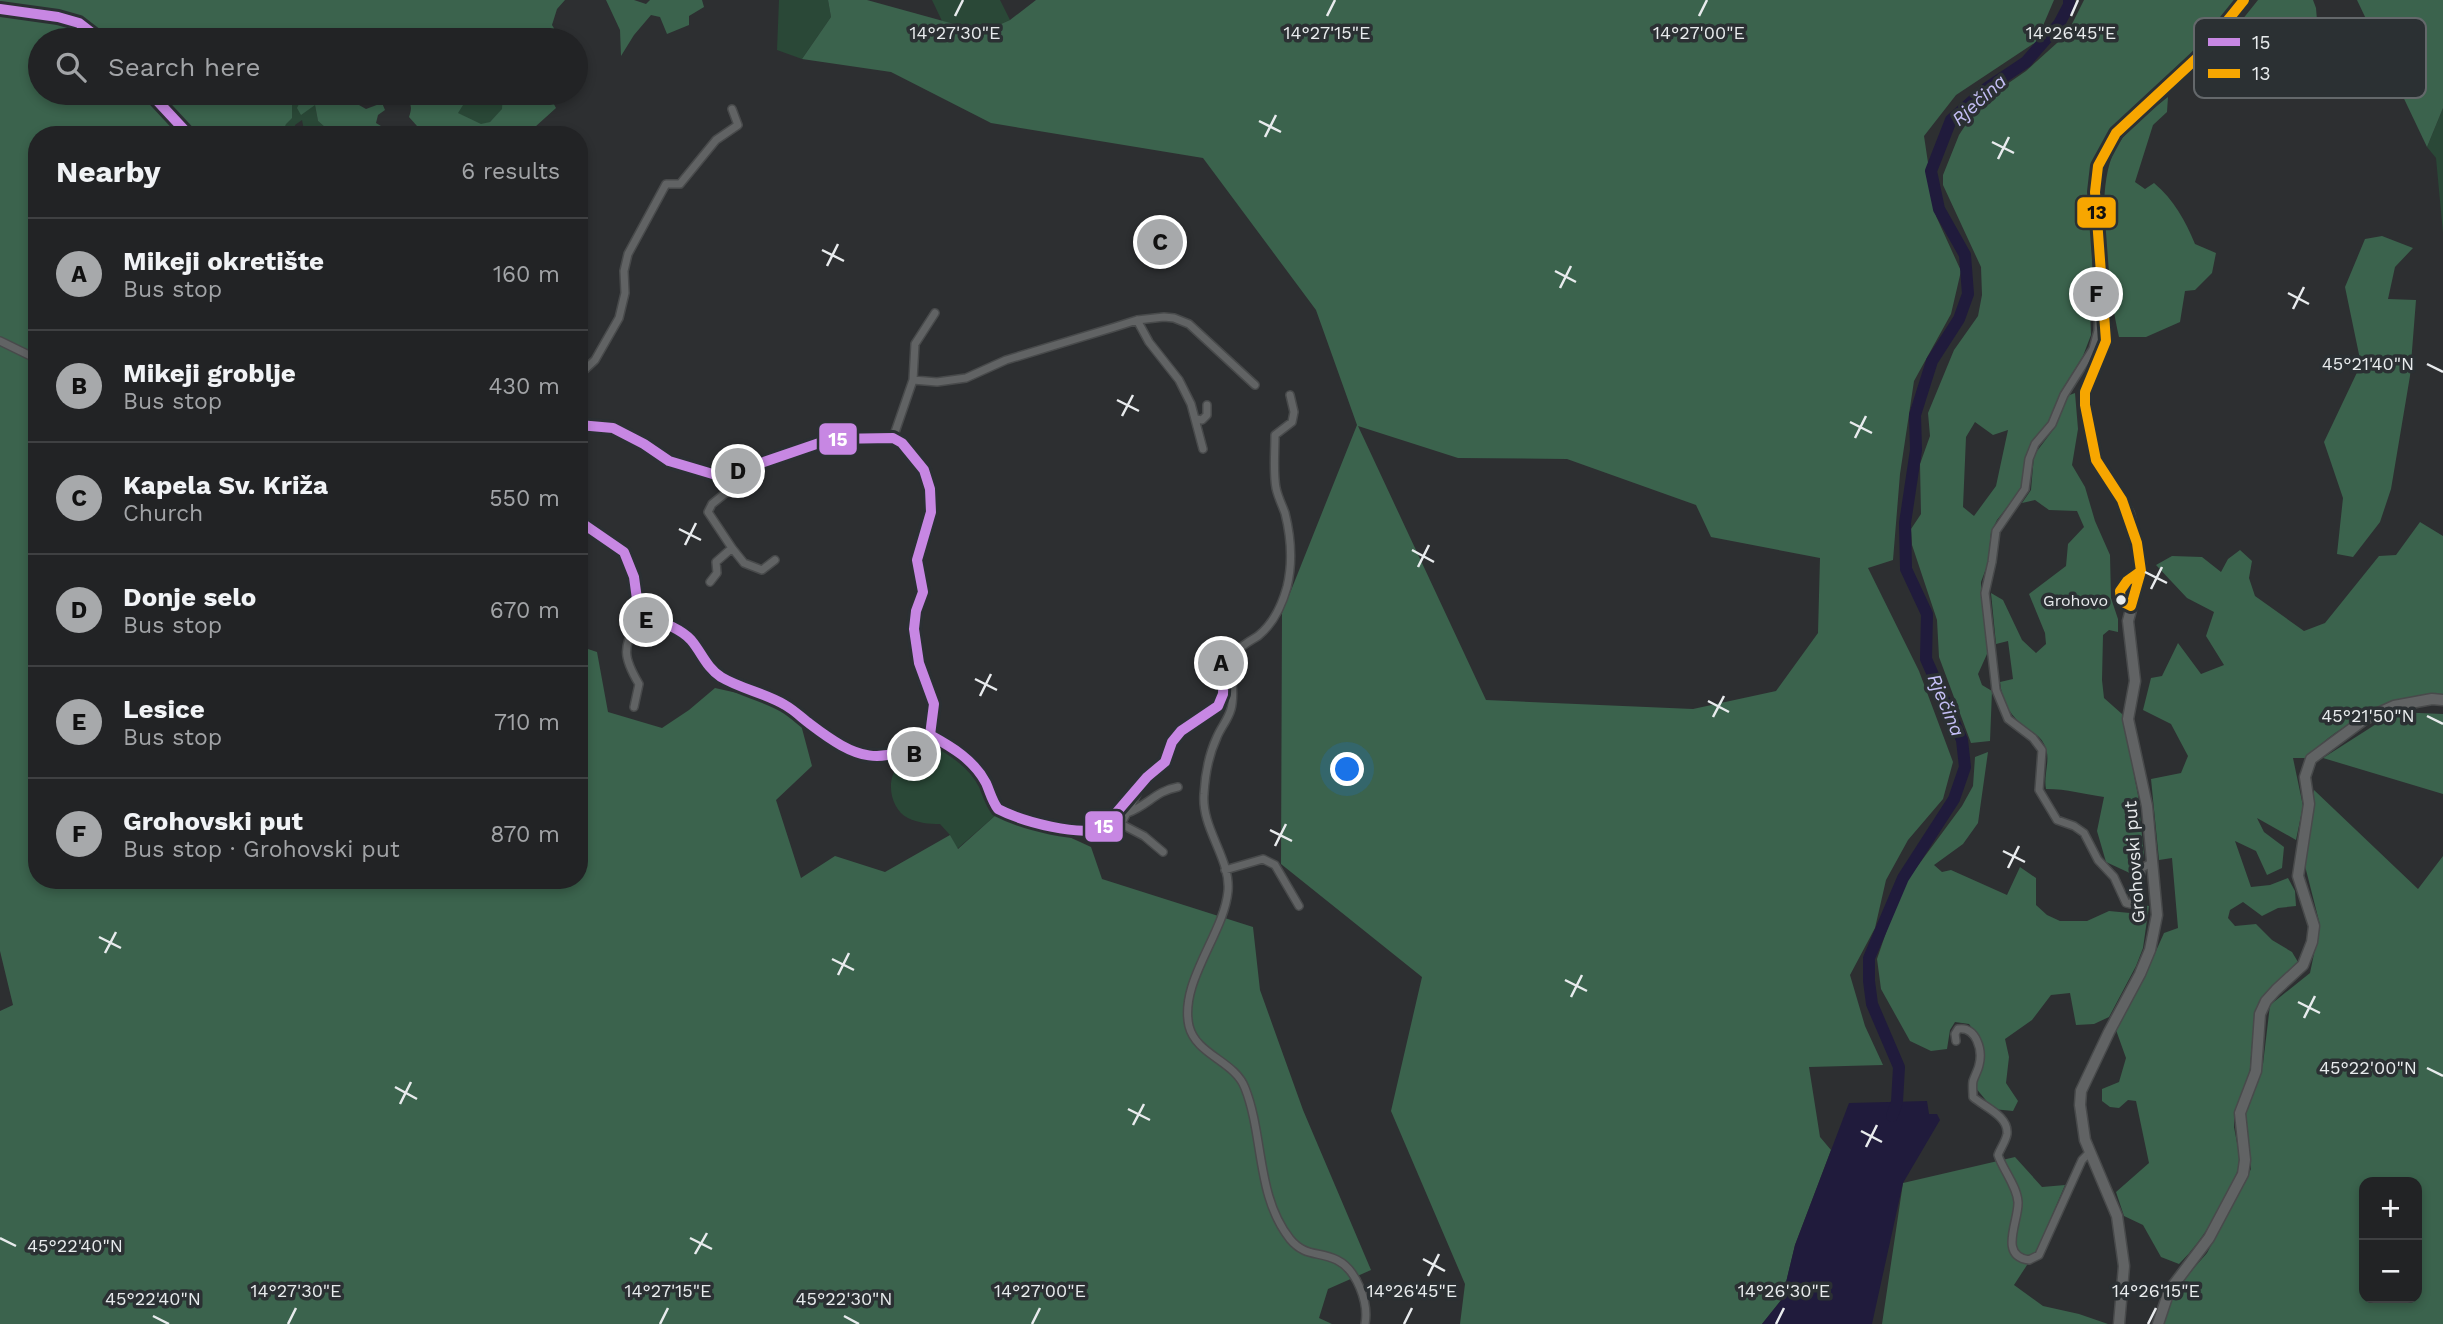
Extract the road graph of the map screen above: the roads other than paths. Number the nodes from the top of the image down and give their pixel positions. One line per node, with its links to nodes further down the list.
1 (2244, 0): 3 (main road, Grohovski put)
2 (0, 9): 4 (main road)
3 (2229, 18)
4 (85, 28)
5 (2194, 61): 9 (main road, Grohovski put)
6 (161, 105): 8 (main road)
7 (732, 109): 14 (street)
8 (181, 126)
9 (2104, 302): 39 (main road, Grohovski put); 39 (street)
10 (935, 313): 15 (street)
11 (1138, 320): 15 (street); 16 (street); 19 (street)
12 (0, 341): 13 (street)
13 (28, 355)
14 (588, 367)
15 (913, 380): 21 (street)
16 (1255, 385)
17 (1290, 395): 29 (street)
18 (1207, 405): 19 (street)
19 (1196, 419): 22 (street)
20 (588, 426): 23 (street)
21 (893, 438): 23 (street); 32 (street)
22 (1203, 449)
23 (738, 476): 25 (street)
24 (588, 529): 28 (street)
25 (732, 548): 26 (street); 27 (street)
26 (775, 560)
27 (710, 582)
28 (639, 614): 31 (street); 32 (street)
29 (1234, 658): 34 (street); 40 (street)
30 (2443, 700): 46 (main road)
31 (634, 707)
32 (930, 735): 37 (street)
33 (1178, 787): 35 (street)
34 (1138, 789): 35 (street); 37 (street)
35 (1127, 813): 36 (street)
36 (1121, 824): 37 (street); 38 (street)
37 (1104, 827)
38 (1163, 852)
39 (2153, 862): 43 (main road, Grohovski put)
40 (1225, 870): 41 (street); 44 (street)
41 (1299, 906)
42 (1956, 1041): 43 (street)
43 (2089, 1153): 45 (main road, Grohovski put)
44 (1365, 1324)
45 (2119, 1324)
46 (2158, 1324)

